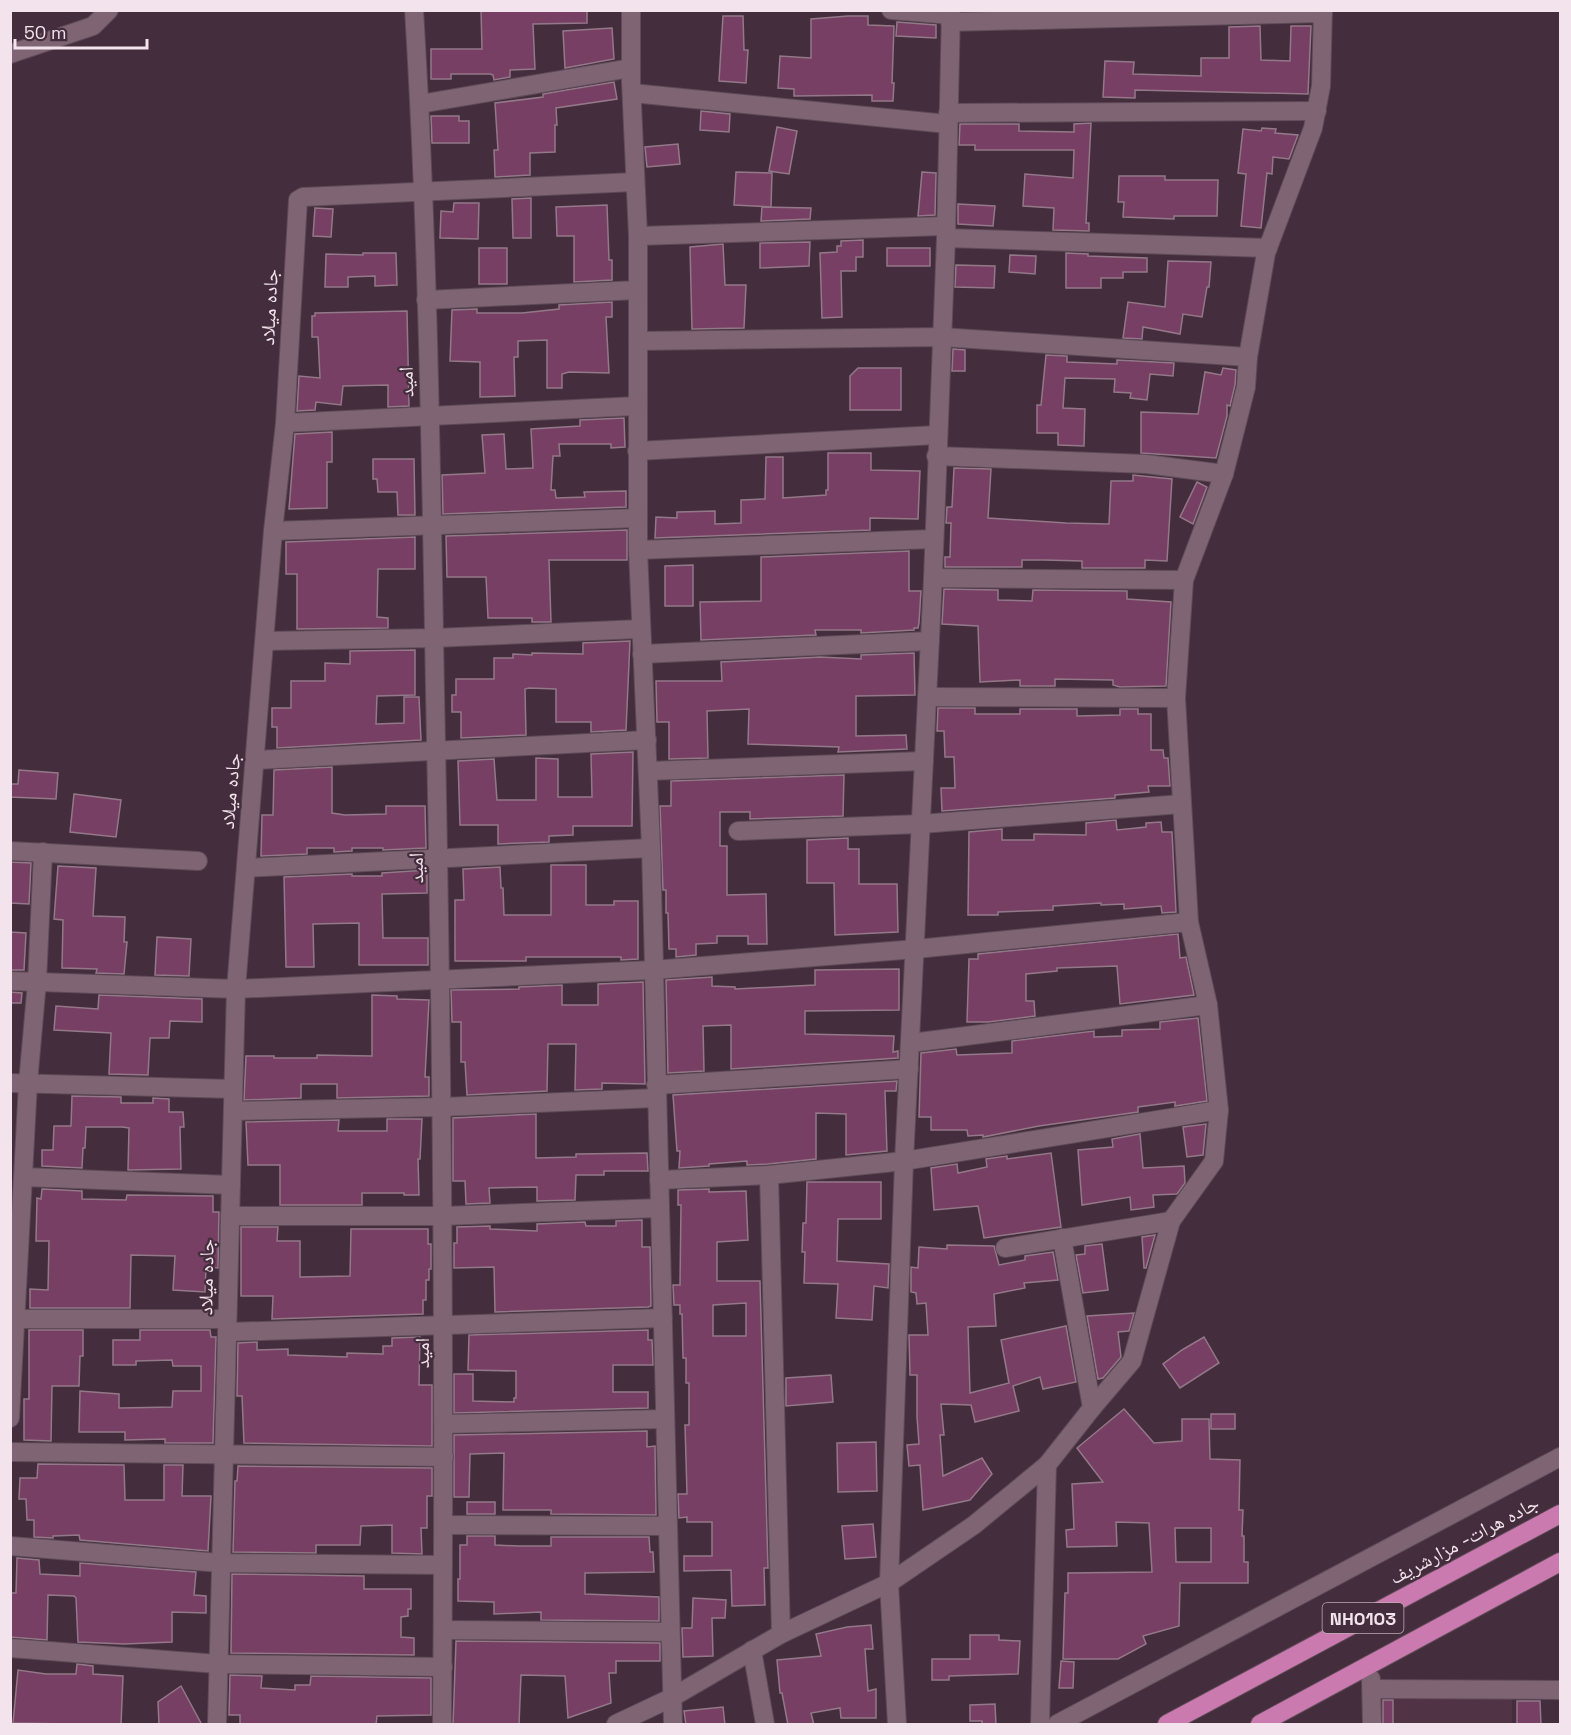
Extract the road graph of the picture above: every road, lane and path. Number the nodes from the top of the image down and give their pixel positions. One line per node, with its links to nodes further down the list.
1 (109, 10): 7 (street)
2 (414, 10): 10 (street, امید)
3 (631, 10): 8 (street)
4 (891, 10): 6 (street)
5 (1323, 12): 6 (street); 11 (street)
6 (951, 16): 12 (street)
7 (10, 54)
8 (631, 68): 9 (street); 10 (street)
9 (632, 93): 12 (street); 13 (street)
10 (420, 104): 14 (street, امید)
11 (1317, 111): 12 (street); 17 (street)
12 (948, 118): 15 (street)
13 (635, 182): 14 (street, جاده میلاد); 16 (street)
14 (422, 193): 19 (street, امید); 25 (street, جاده میلاد)
15 (945, 232): 16 (street); 17 (street); 20 (street)
16 (638, 236): 18 (street)
17 (1268, 248): 22 (street)
18 (638, 290): 19 (street); 21 (street)
19 (426, 300): 24 (street, امید)
20 (941, 337): 21 (street); 22 (street); 26 (street)
21 (639, 341): 23 (street)
22 (1248, 357): 29 (street)
23 (637, 406): 24 (street); 27 (street)
24 (429, 417): 25 (street); 31 (street, امید)
25 (285, 423): 32 (street, جاده میلاد)
26 (937, 435): 27 (street); 28 (street)
27 (637, 451): 30 (street)
28 (936, 456): 29 (street); 33 (street)
29 (1224, 474): 36 (street)
30 (638, 518): 31 (street); 34 (street)
31 (432, 526): 32 (street); 38 (street, امید)
32 (273, 531): 39 (street, جاده میلاد)
33 (933, 539): 34 (street); 35 (street)
34 (638, 550): 37 (street)
35 (933, 578): 36 (street); 40 (street)
36 (1184, 580): 43 (street)
37 (640, 629): 38 (street); 41 (street)
38 (434, 638): 39 (street); 45 (street, امید)
39 (265, 641): 46 (street, جاده میلاد)
40 (930, 641): 41 (street); 42 (street)
41 (642, 654): 44 (street)
42 (927, 697): 43 (street); 47 (street)
43 (1176, 698): 49 (street)
44 (647, 740): 45 (street); 48 (street)
45 (436, 750): 46 (street); 55 (street, امید)
46 (256, 760): 57 (street, جاده میلاد)
47 (924, 761): 48 (street); 50 (street)
48 (648, 771): 52 (street)
49 (1182, 804): 50 (street); 58 (street)
50 (921, 824): 51 (street); 59 (street)
51 (738, 831)
52 (651, 848): 55 (street); 60 (street)
53 (10, 851): 54 (street)
54 (43, 852): 56 (street); 63 (street)
55 (438, 858): 57 (street); 61 (street, امید)
56 (198, 861)
57 (246, 868): 64 (street, جاده میلاد)
58 (1190, 922): 59 (street); 65 (street)
59 (916, 949): 60 (street); 66 (street)
60 (653, 970): 61 (street); 70 (street)
61 (441, 979): 64 (street); 71 (street, امید)
62 (10, 981): 63 (street)
63 (37, 982): 64 (street); 68 (street)
64 (236, 989): 69 (street, جاده میلاد)
65 (1208, 1005): 66 (street); 72 (street)
66 (911, 1043): 67 (street)
67 (909, 1069): 70 (street); 74 (street)
68 (19, 1083): 69 (street); 76 (street)
69 (233, 1089): 73 (street, جاده میلاد)
70 (656, 1091): 71 (street); 77 (street)
71 (442, 1107): 73 (street); 82 (street, امید)
72 (1219, 1110): 74 (street); 83 (street)
73 (233, 1111): 78 (street, جاده میلاد)
74 (904, 1161): 75 (street); 106 (street)
75 (769, 1175): 77 (street); 109 (street)
76 (23, 1178): 78 (street); 79 (street)
77 (659, 1180): 80 (street)
78 (231, 1185): 81 (street, جاده میلاد)
79 (16, 1201): 86 (street)
80 (660, 1208): 82 (street); 87 (street)
81 (230, 1216): 82 (street); 88 (street, جاده میلاد)
82 (443, 1216): 89 (street, امید)
83 (1171, 1221): 84 (street); 90 (street)
84 (1062, 1238): 85 (street); 90 (street)
85 (1005, 1248)
86 (13, 1318): 88 (street); 91 (street)
87 (663, 1318): 89 (street); 92 (street)
88 (227, 1325): 89 (street); 95 (street, جاده میلاد)
89 (444, 1325): 93 (street, امید)
90 (1092, 1408): 98 (street)
91 (10, 1418)
92 (665, 1419): 93 (street); 101 (street)
93 (444, 1424): 96 (street, امید)
94 (10, 1452): 95 (street)
95 (224, 1455): 96 (street); 104 (street, جاده میلاد)
96 (444, 1457): 100 (street, امید)
97 (1560, 1457): 125 (street)
98 (1047, 1465): 106 (street); 124 (street)
99 (1560, 1514): 126 (highway, جاده هرات- مزارشریف / NH0103)
100 (444, 1525): 101 (street); 105 (street, امید)
101 (668, 1526): 108 (street)
102 (10, 1546): 104 (street)
103 (1560, 1562): 113 (highway)
104 (221, 1563): 105 (street); 112 (street, جاده میلاد)
105 (444, 1565): 107 (street, امید)
106 (889, 1583): 109 (street); 123 (street)
107 (443, 1630): 108 (street); 114 (street, امید)
108 (670, 1632): 117 (street)
109 (781, 1634): 111 (street)
110 (10, 1648): 112 (street)
111 (752, 1650): 117 (street); 122 (street)
112 (218, 1664): 114 (street); 118 (street, جاده میلاد)
113 (1371, 1665): 115 (street); 127 (highway)
114 (442, 1666): 119 (street, امید)
115 (1372, 1689): 116 (street); 128 (street)
116 (1560, 1690)
117 (671, 1698): 120 (street); 121 (street)
118 (217, 1725)
119 (442, 1725)
120 (616, 1725)
121 (673, 1725)
122 (765, 1725)
123 (897, 1725)
124 (1040, 1725)
125 (1057, 1725)
126 (1167, 1725)
127 (1260, 1725)
128 (1372, 1725)

